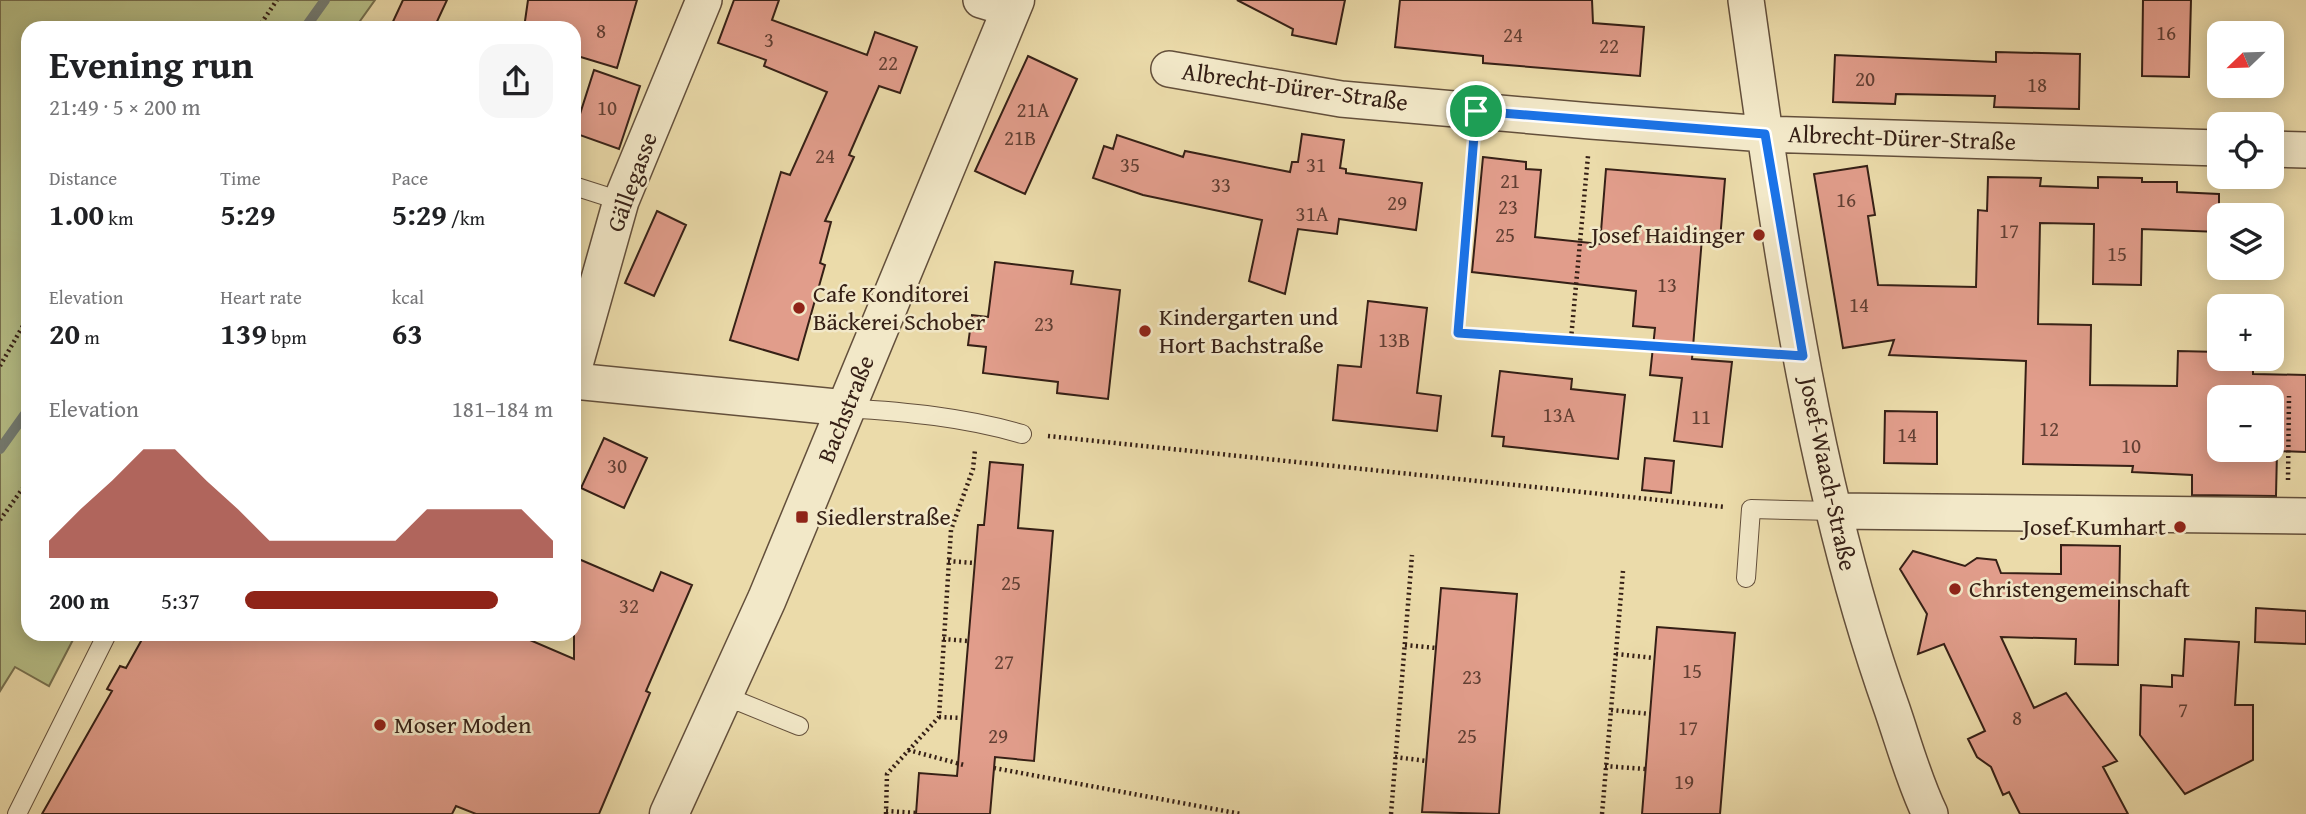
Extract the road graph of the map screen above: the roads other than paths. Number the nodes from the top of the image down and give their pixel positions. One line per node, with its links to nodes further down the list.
1 (704, 0): 10 (street, Gällegasse)
2 (1745, 0): 5 (street, Josef-Waach-Straße)
3 (1002, 3): 13 (street, Bachstraße)
4 (1169, 69): 5 (street, Albrecht-Dürer-Straße)
5 (1765, 134): 6 (street, Albrecht-Dürer-Straße); 15 (street, Josef-Waach-Straße)
6 (2207, 148)
7 (2284, 149): 8 (street)
8 (2306, 150)
9 (581, 188): 10 (lane)
10 (621, 201): 11 (street, Gällegasse)
11 (581, 343)
12 (581, 382): 13 (street)
13 (846, 408): 14 (lane); 19 (street, Bachstraße)
14 (1023, 434)
15 (1834, 511): 16 (street); 17 (lane); 23 (street, Josef-Waach-Straße)
16 (2297, 516)
17 (1746, 578)
18 (104, 641): 21 (lane)
19 (721, 702): 20 (lane); 22 (street, Bachstraße)
20 (799, 726)
21 (17, 814)
22 (669, 814)
23 (1930, 814)

